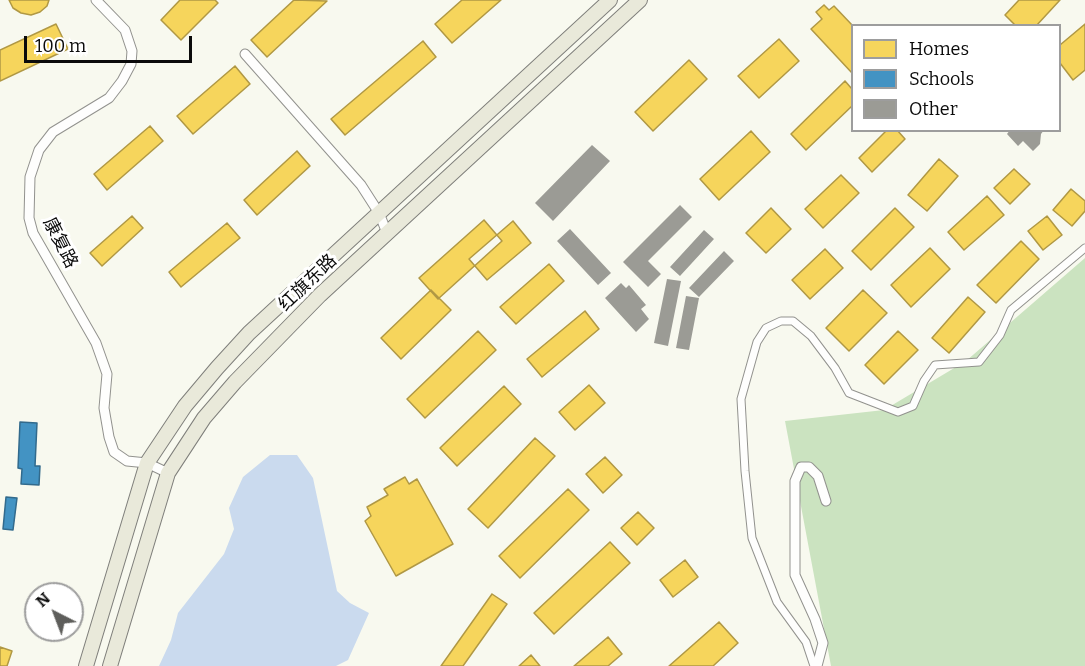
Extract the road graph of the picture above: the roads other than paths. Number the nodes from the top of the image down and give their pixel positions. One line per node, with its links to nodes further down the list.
1 (96, 0): 8 (street, 康复路)
2 (610, 0): 5 (main road, 红旗东路)
3 (640, 0): 6 (main road, 红旗东路)
4 (245, 54): 5 (street)
5 (379, 213): 6 (street); 8 (main road, 红旗东路)
6 (387, 233): 9 (main road, 红旗东路)
7 (1085, 248): 13 (street)
8 (147, 463): 9 (street, 康复路); 11 (main road, 红旗东路)
9 (168, 473): 12 (main road, 红旗东路)
10 (826, 501): 13 (street)
11 (86, 666)
12 (110, 666)
13 (815, 666)

